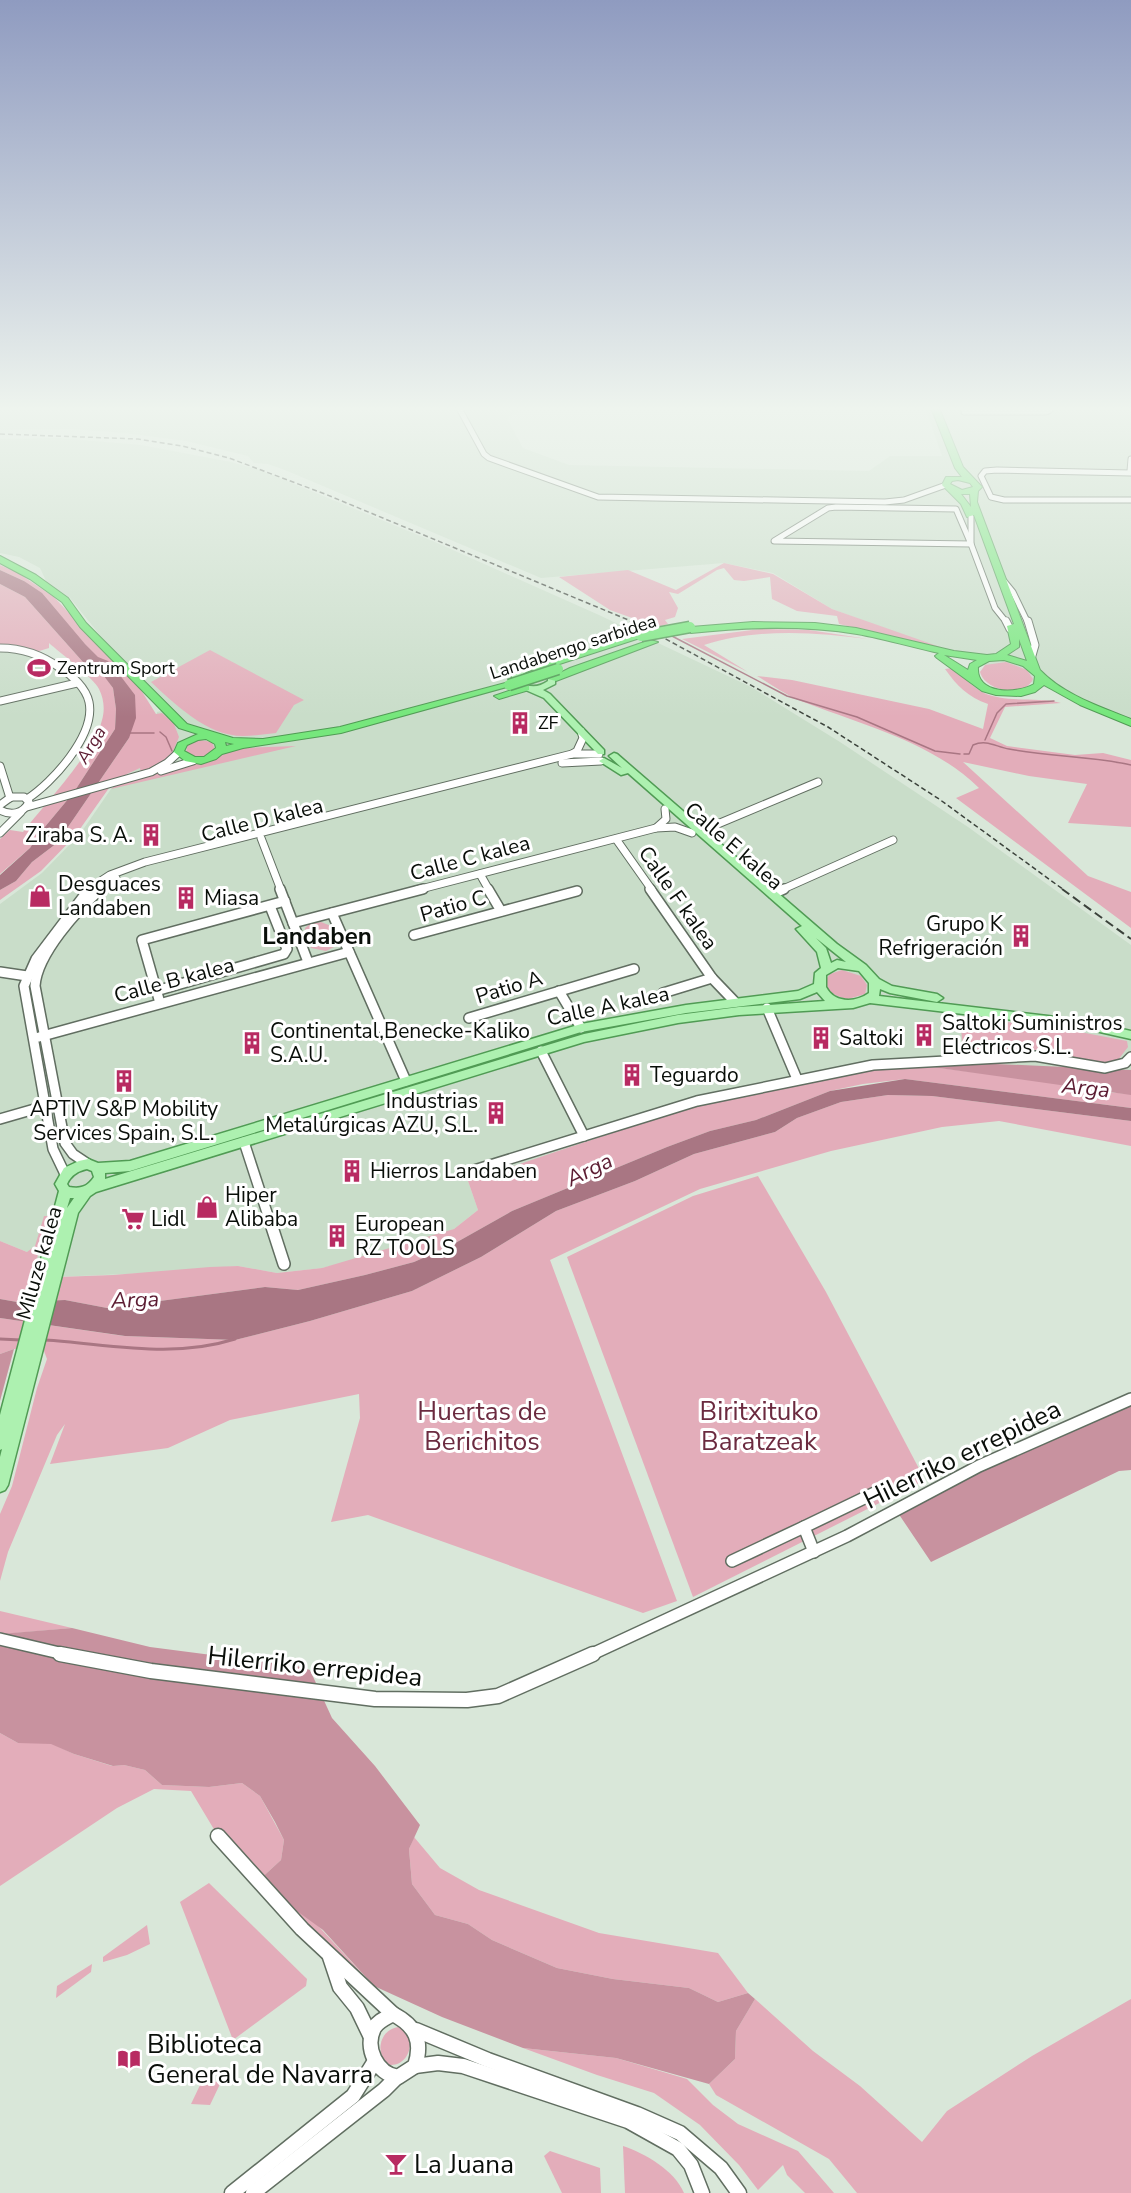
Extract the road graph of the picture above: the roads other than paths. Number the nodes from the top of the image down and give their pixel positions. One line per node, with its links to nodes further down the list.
1 (821, 512): 6 (street)
2 (958, 512): 6 (street)
3 (969, 512): 5 (highway)
4 (976, 512): 16 (highway)
5 (971, 518): 6 (street); 10 (highway)
6 (971, 544): 10 (street)
7 (0, 559): 26 (highway, Landabengo sarbidea)
8 (758, 624): 9 (highway); 9 (highway); 11 (highway)
9 (692, 630): 12 (highway)
10 (1015, 632): 14 (highway)
11 (893, 639): 14 (highway); 18 (highway)
12 (647, 640): 15 (highway); 17 (highway, Landabengo sarbidea)
13 (0, 648): 20 (street)
14 (992, 657): 16 (highway); 18 (highway)
15 (538, 668): 17 (main road, Calle E kalea); 19 (main road)
16 (1038, 674): 22 (highway); 23 (highway)
17 (554, 677): 19 (highway, Landabengo sarbidea, bridge); 21 (main road); 33 (main road, Calle E kalea)
18 (973, 678): 22 (highway)
19 (512, 681): 21 (main road, Calle E kalea); 29 (highway); 29 (highway, Landabengo sarbidea)
20 (77, 683): 24 (street); 38 (street)
21 (530, 689): 27 (main road, Calle E kalea); 29 (highway)
22 (1026, 693): 23 (highway)
23 (1073, 699): 25 (highway)
24 (0, 701)
25 (1131, 723)
26 (183, 726): 28 (highway, Landabengo sarbidea); 30 (highway)
27 (580, 731): 32 (street); 33 (main road, Calle E kalea)
28 (214, 737): 29 (highway, Landabengo sarbidea); 30 (highway, Landabengo sarbidea); 31 (highway)
29 (253, 743): 31 (highway, Landabengo sarbidea)
30 (181, 747): 34 (highway); 36 (street)
31 (220, 751): 34 (highway, Landabengo sarbidea)
32 (572, 754): 33 (street, Calle D kalea); 44 (street, Calle D kalea)
33 (605, 756): 43 (main road, Calle E kalea); 46 (main road, Calle E kalea); 48 (street, Calle D kalea)
34 (194, 761): 36 (street)
35 (0, 766): 40 (street)
36 (143, 775): 39 (street)
37 (818, 782): 46 (street, Calle E kalea)
38 (48, 788): 39 (street); 41 (street)
39 (62, 795): 41 (street)
40 (10, 798): 41 (street); 42 (street)
41 (26, 804): 42 (street); 47 (street)
42 (0, 806)
43 (665, 809): 45 (street); 46 (main road, Calle E kalea)
44 (294, 825): 48 (street); 51 (street, Calle D kalea)
45 (656, 828): 46 (street); 49 (street, Calle C kalea)
46 (697, 832): 54 (main road, Calle E kalea); 63 (main road, Calle E kalea)
47 (0, 833)
48 (261, 838): 51 (street); 55 (street); 83 (street, Calle D kalea)
49 (616, 839): 52 (street, Calle C kalea); 68 (street, Calle F kalea)
50 (893, 840): 54 (street, Calle E kalea)
51 (221, 843): 67 (street, Calle D kalea)
52 (480, 874): 57 (street, Patio C); 58 (street, Calle C kalea)
53 (578, 891): 57 (street, Patio C)
54 (773, 894): 64 (main road, Calle E kalea)
55 (285, 901): 56 (street); 59 (street)
56 (270, 906): 71 (street); 71 (street)
57 (501, 911): 60 (street, Patio C)
58 (332, 913): 59 (street, Calle C kalea); 61 (street)
59 (293, 923): 62 (street)
60 (414, 935)
61 (349, 952): 62 (street, Calle B kalea); 90 (street)
62 (308, 962): 76 (street, Calle B kalea)
63 (827, 968): 64 (main road); 70 (main road)
64 (862, 968): 69 (main road)
65 (634, 969): 72 (street, Patio A)
66 (0, 972): 67 (street)
67 (27, 976): 80 (street)
68 (712, 978): 73 (street, Calle F kalea); 75 (street, Calle F kalea)
69 (875, 982): 74 (main road); 81 (main road)
70 (819, 986): 75 (main road, Calle A kalea); 77 (main road)
71 (156, 991): 76 (street)
72 (559, 991): 79 (street, Patio A); 82 (street, Patio A)
73 (663, 993)
74 (871, 999): 77 (main road); 84 (main road)
75 (735, 1002): 82 (main road, Calle A kalea)
76 (160, 1003): 83 (street, Calle B kalea)
77 (843, 1004): 78 (main road)
78 (767, 1008): 85 (main road); 89 (street)
79 (469, 1018)
80 (29, 1023): 83 (street); 87 (street)
81 (1131, 1027)
82 (581, 1028): 90 (main road, Calle A kalea)
83 (44, 1034): 87 (street); 96 (street)
84 (1131, 1035)
85 (541, 1051): 88 (main road); 94 (street, Calle A kalea)
86 (1131, 1058): 89 (street)
87 (36, 1060): 92 (street)
88 (452, 1078): 90 (main road); 91 (main road)
89 (797, 1079): 94 (street)
90 (406, 1081): 91 (main road); 96 (main road, Calle A kalea)
91 (370, 1103): 95 (main road)
92 (45, 1106): 93 (street); 98 (street)
93 (0, 1119)
94 (584, 1136): 97 (street)
95 (244, 1142): 99 (main road); 101 (street)
96 (93, 1166): 98 (main road); 99 (main road)
97 (474, 1170)
98 (65, 1174): 100 (main road)
99 (90, 1190): 100 (main road); 102 (main road, Miluze kalea)
100 (65, 1191): 102 (main road, Miluze kalea)
101 (284, 1264)
102 (49, 1278): 103 (main road, Miluze kalea)
103 (29, 1354): 105 (main road, Miluze kalea); 106 (main road, Miluze kalea)
104 (1131, 1399): 109 (street, Hilerriko errepidea)
105 (0, 1443)
106 (0, 1485)
107 (885, 1488): 108 (street, Hilerriko errepidea)
108 (804, 1527): 109 (street); 110 (street, Hilerriko errepidea)
109 (814, 1552): 111 (street, Hilerriko errepidea)
110 (732, 1561)
111 (0, 1639)
112 (219, 1836): 113 (street)
113 (329, 1955): 114 (street); 116 (street)
114 (393, 2014): 115 (street); 116 (street)
115 (416, 2030): 118 (street); 123 (street)
116 (370, 2036): 117 (street)
117 (375, 2061): 119 (street); 120 (street)
118 (416, 2066): 119 (street); 122 (street)
119 (396, 2078): 121 (street)
120 (232, 2193)
121 (253, 2193)
122 (702, 2193)
123 (739, 2193)

